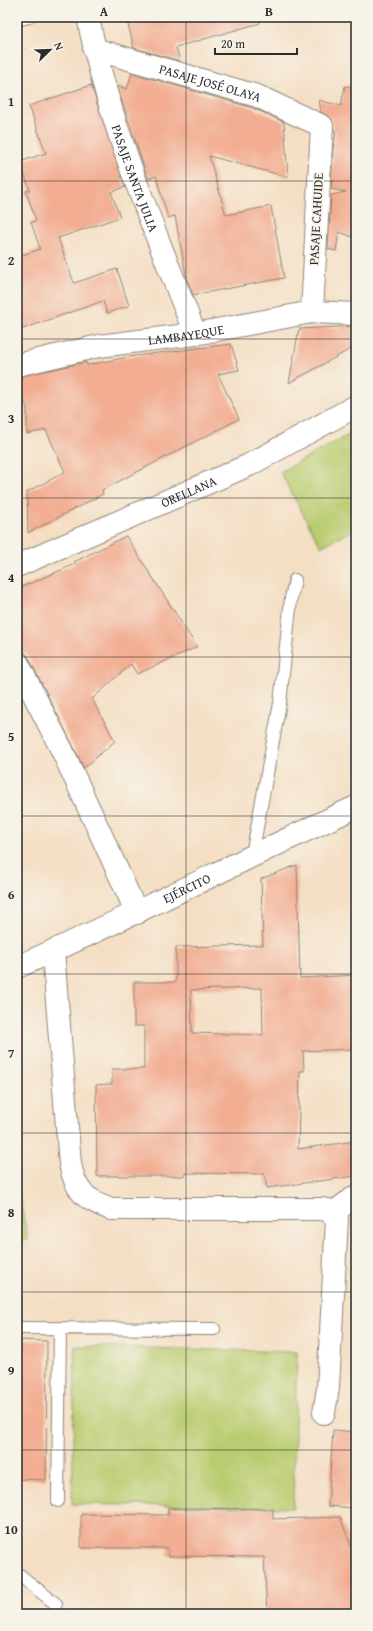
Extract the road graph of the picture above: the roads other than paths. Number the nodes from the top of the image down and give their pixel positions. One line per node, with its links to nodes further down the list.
1 (30, 17): 3 (lane)
2 (88, 17): 4 (street, PASAJE SANTA JULIA)
3 (17, 20)
4 (94, 48): 5 (street, PASAJE JOSÉ OLAYA); 8 (street, PASAJE SANTA JULIA)
5 (322, 126): 6 (street, PASAJE CAHUIDE)
6 (312, 312): 7 (street, LAMBAYEQUE); 8 (street, LAMBAYEQUE)
7 (356, 314)
8 (195, 334): 9 (street, LAMBAYEQUE)
9 (17, 365)
10 (356, 406): 11 (street, ORELLANA)
11 (17, 566)
12 (295, 580): 15 (lane)
13 (17, 662): 16 (street)
14 (356, 807): 15 (street, EJÉRCITO)
15 (252, 855): 16 (street, EJÉRCITO)
16 (137, 913): 17 (street, EJÉRCITO)
17 (53, 951): 18 (street, EJÉRCITO); 20 (street)
18 (17, 967)
19 (356, 1196): 20 (street)
20 (333, 1213): 24 (street)
21 (17, 1328): 22 (lane)
22 (60, 1328): 23 (lane); 25 (lane)
23 (214, 1329)
24 (324, 1414)
25 (58, 1501)
26 (17, 1574): 27 (lane)
27 (56, 1604)

